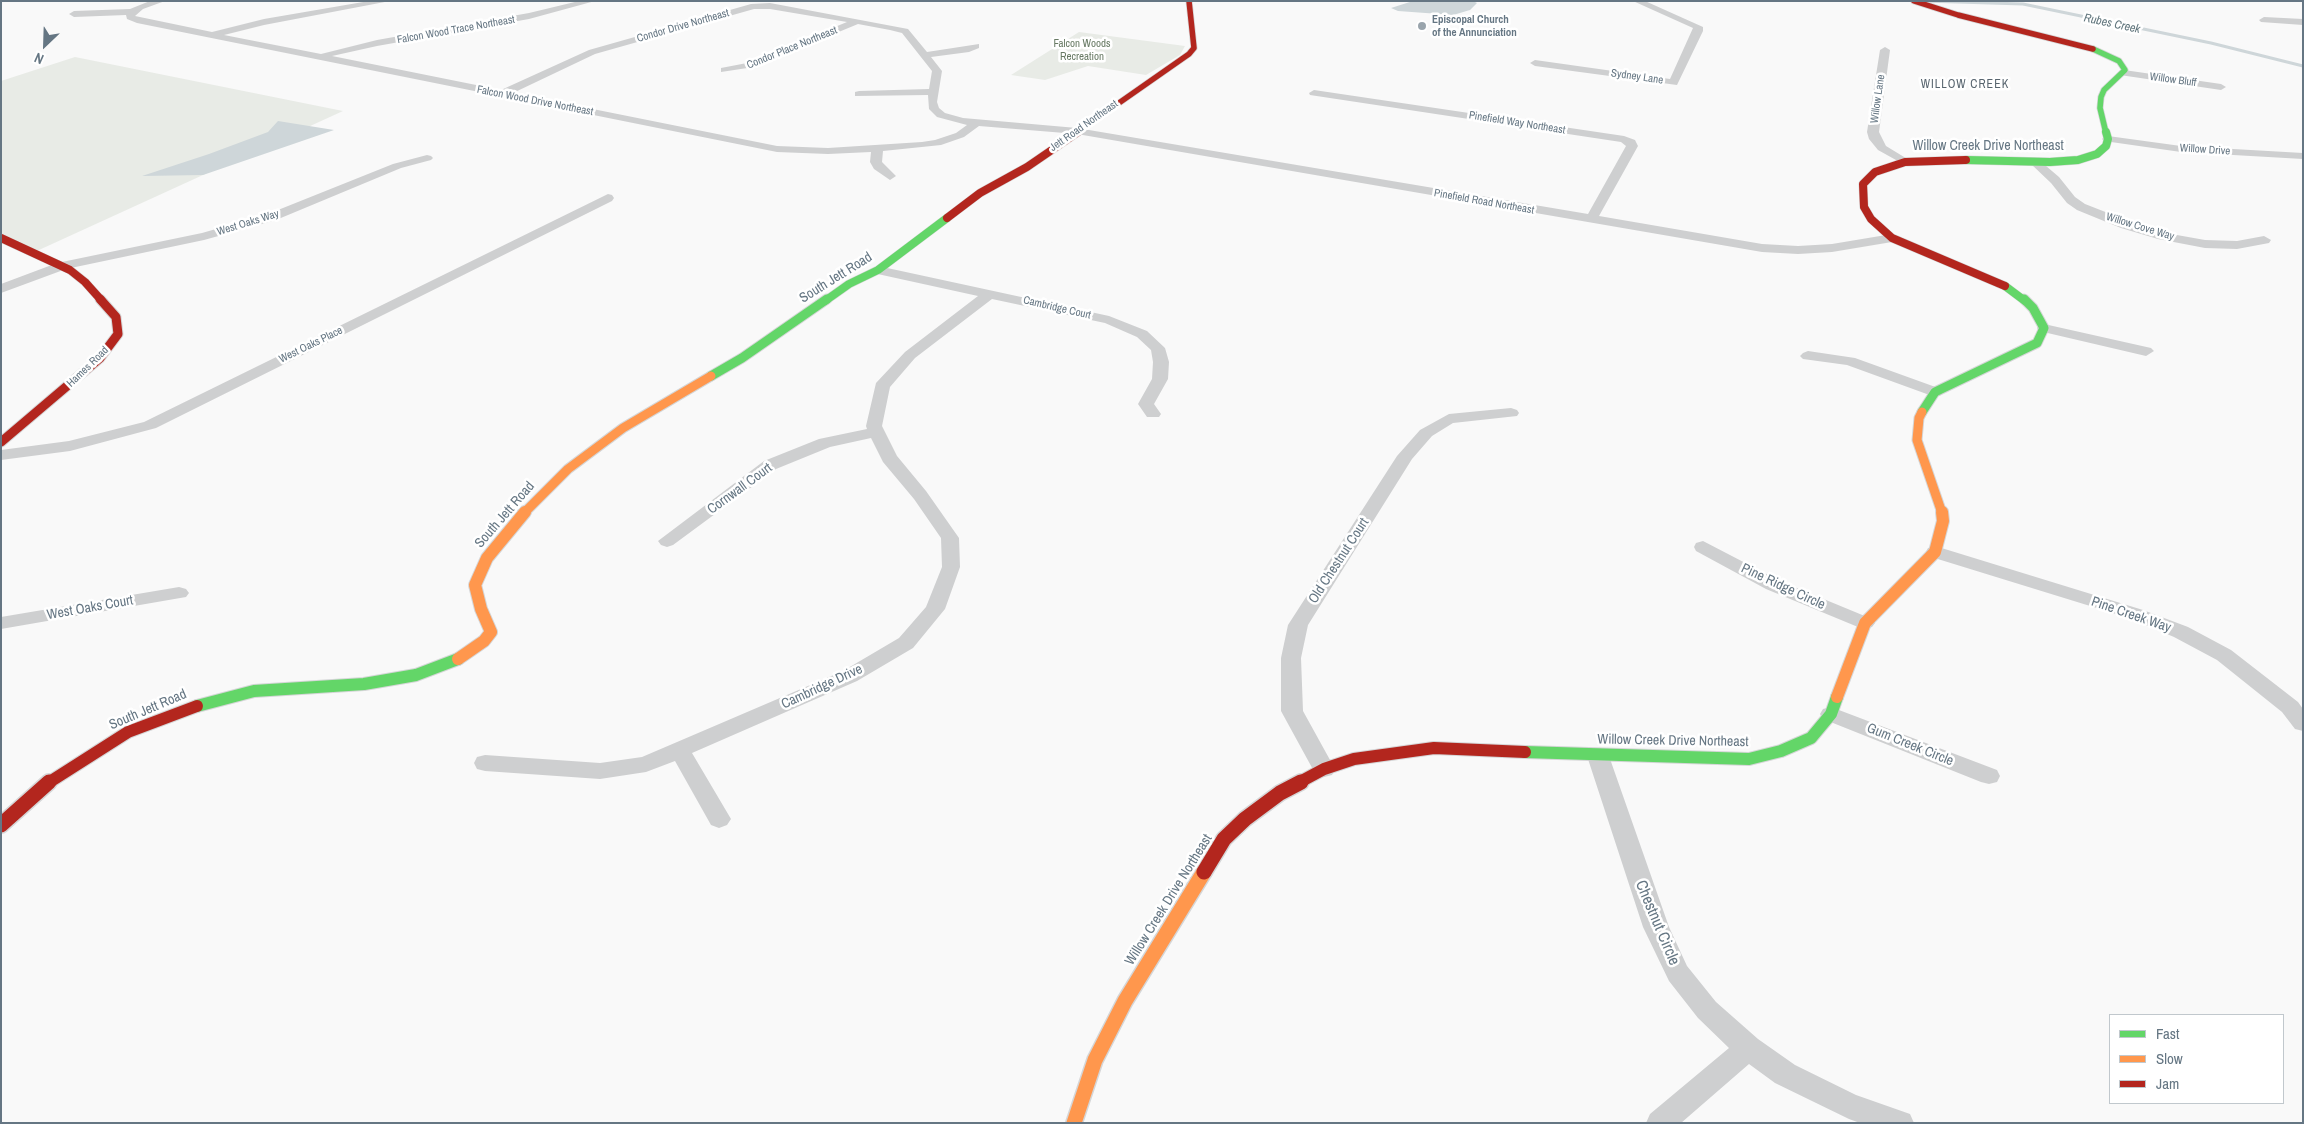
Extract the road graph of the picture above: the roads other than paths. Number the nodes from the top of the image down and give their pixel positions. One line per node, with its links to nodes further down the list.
1 (161, 1): 7 (street)
2 (386, 1): 12 (street)
3 (591, 1): 16 (street, Falcon Wood Trace Northeast)
4 (1189, 1): 26 (street, Jett Road Northeast)
5 (1637, 1): 17 (street, Sydney Lane)
6 (1914, 1): 19 (street)
7 (132, 12): 8 (street); 12 (street, Falcon Wood Drive Northeast)
8 (74, 14)
9 (2264, 20): 11 (street)
10 (858, 21): 15 (street, Condor Drive Northeast); 18 (street, Condor Place Northeast); 23 (street, Condor Drive Northeast)
11 (2303, 22)
12 (211, 35): 16 (street, Falcon Wood Drive Northeast)
13 (976, 46): 15 (street)
14 (1885, 50): 31 (street, Willow Lane)
15 (925, 55): 21 (street, Condor Drive Northeast)
16 (320, 57): 23 (street, Falcon Wood Drive Northeast)
17 (1535, 63)
18 (725, 70)
19 (2124, 73): 20 (street, Willow Bluff); 27 (street)
20 (2221, 87)
21 (934, 92): 24 (street); 25 (street, Condor Drive Northeast)
22 (1314, 93): 35 (street, Pinefield Way Northeast)
23 (501, 94): 28 (street, Falcon Wood Drive Northeast)
24 (859, 94)
25 (976, 123): 26 (street, Condor Drive Northeast); 28 (street, Falcon Wood Drive Northeast)
26 (1077, 131): 35 (street, Pinefield Road Northeast); 36 (street, Jett Road Northeast)
27 (2108, 139): 29 (street, Willow Drive); 32 (street, Willow Creek Drive Northeast)
28 (877, 149): 33 (street)
29 (2303, 156)
30 (427, 158): 40 (street, West Oaks Way)
31 (1905, 162): 32 (street, Willow Creek Drive Northeast); 38 (street, Willow Creek Drive Northeast)
32 (2035, 162): 39 (street, Willow Cove Way)
33 (890, 176)
34 (608, 198): 52 (street, West Oaks Place)
35 (1591, 220): 38 (street, Pinefield Road Northeast)
36 (934, 228): 41 (street, South Jett Road)
37 (1, 238): 40 (street, Hames Road)
38 (1892, 238): 44 (street, Willow Creek Drive Northeast)
39 (2264, 240)
40 (62, 266): 42 (street, West Oaks Way); 51 (street, Hames Road)
41 (878, 270): 43 (street, Cambridge Court); 67 (street, South Jett Road)
42 (1, 289)
43 (991, 293): 49 (street, Cambridge Court); 50 (street)
44 (2044, 328): 45 (street); 47 (street)
45 (2146, 351)
46 (1808, 356): 47 (street)
47 (1935, 392): 55 (street)
48 (1503, 413): 64 (street, Old Chestnut Court)
49 (1153, 414)
50 (876, 432): 53 (street, Cornwall Court); 61 (street, Cambridge Drive)
51 (1, 442)
52 (1, 455)
53 (667, 541)
54 (1703, 546): 58 (street, Pine Ridge Circle)
55 (1935, 552): 58 (street, Willow Creek Drive Northeast); 60 (street, Pine Creek Way)
56 (179, 593): 57 (street, West Oaks Court)
57 (1, 623)
58 (1865, 623): 59 (street, Willow Creek Drive Northeast)
59 (1831, 714): 62 (street, Willow Creek Drive Northeast); 65 (street, Gum Creek Circle)
60 (2303, 724)
61 (679, 749): 63 (street, Cambridge Drive); 66 (street)
62 (1598, 756): 64 (street, Willow Creek Drive Northeast); 68 (street, Chestnut Circle)
63 (485, 762)
64 (1324, 769): 69 (street, Willow Creek Drive Northeast)
65 (1989, 776)
66 (719, 819)
67 (1, 825)
68 (1748, 1048): 70 (street); 71 (street, Chestnut Circle)
69 (1074, 1123)
70 (1660, 1123)
71 (1900, 1123)

